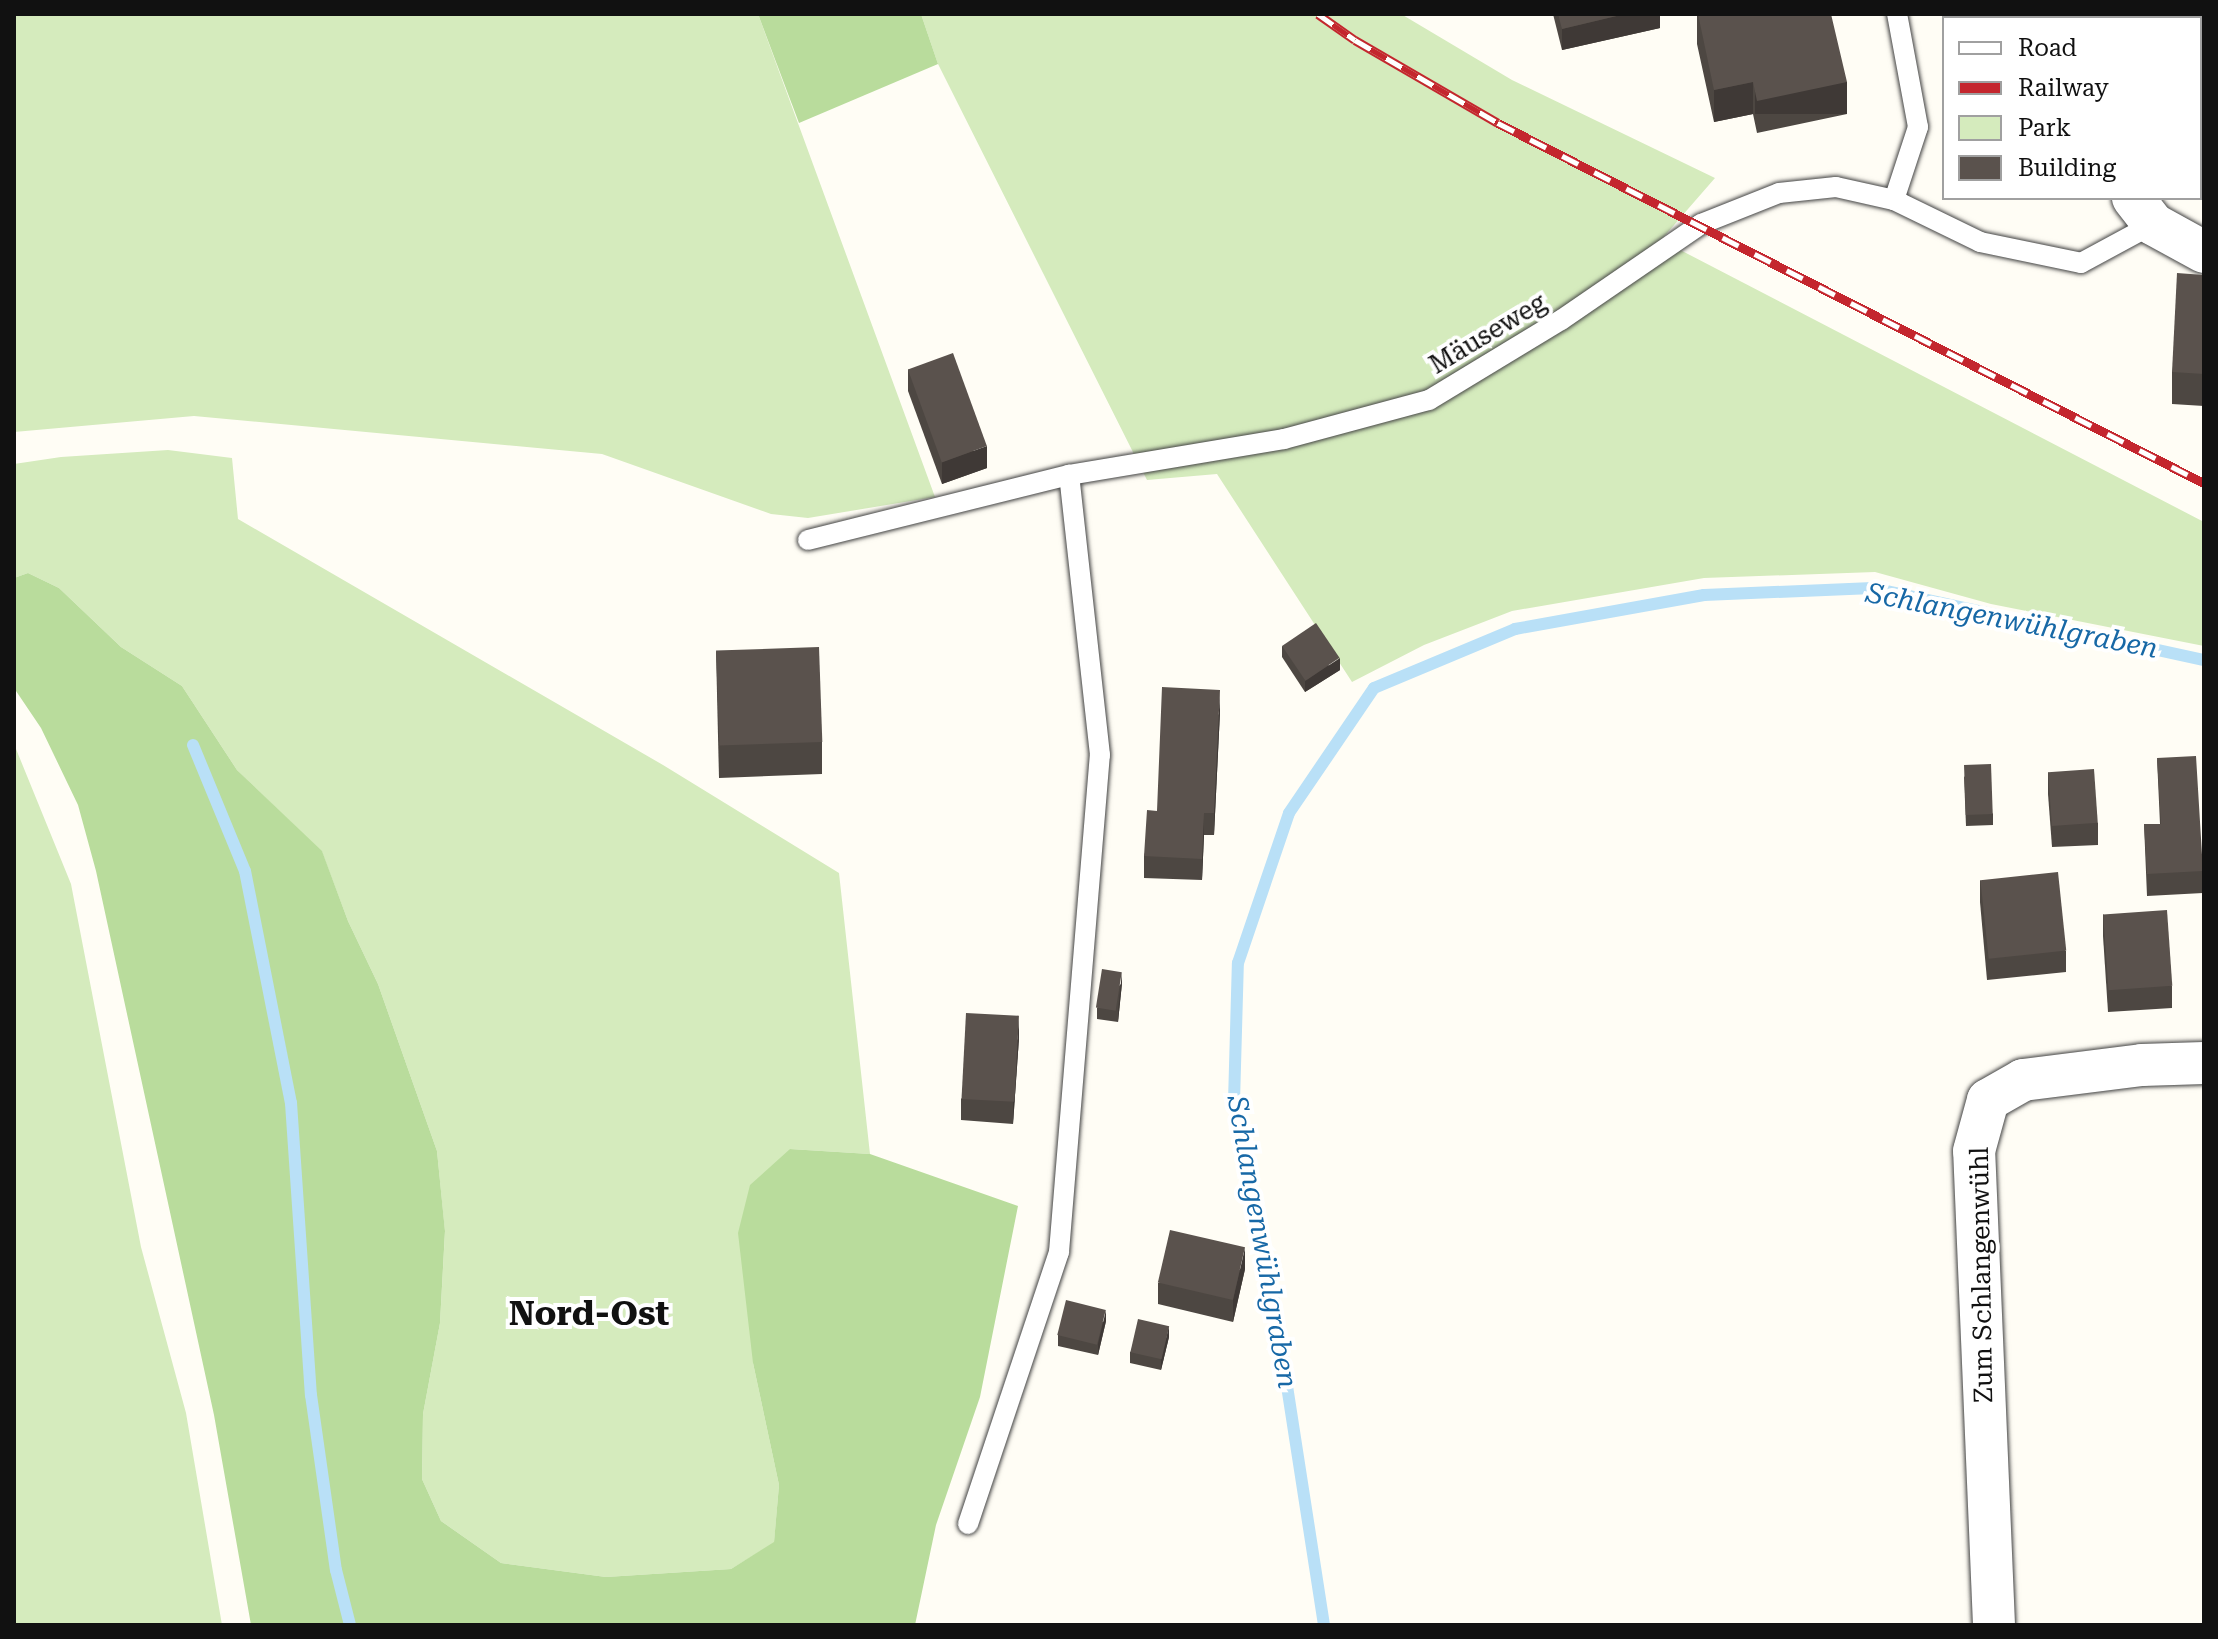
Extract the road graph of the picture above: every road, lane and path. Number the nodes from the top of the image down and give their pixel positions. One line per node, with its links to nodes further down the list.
1 (1897, 14): 2 (lane)
2 (1894, 200): 3 (lane, Mäuseweg); 5 (lane, Mäuseweg)
3 (2143, 211): 4 (street)
4 (2204, 252)
5 (1069, 475): 6 (lane, Mäuseweg); 8 (lane)
6 (808, 540)
7 (2204, 1063): 9 (street, Zum Schlangenwühl)
8 (968, 1524)
9 (1994, 1625)

